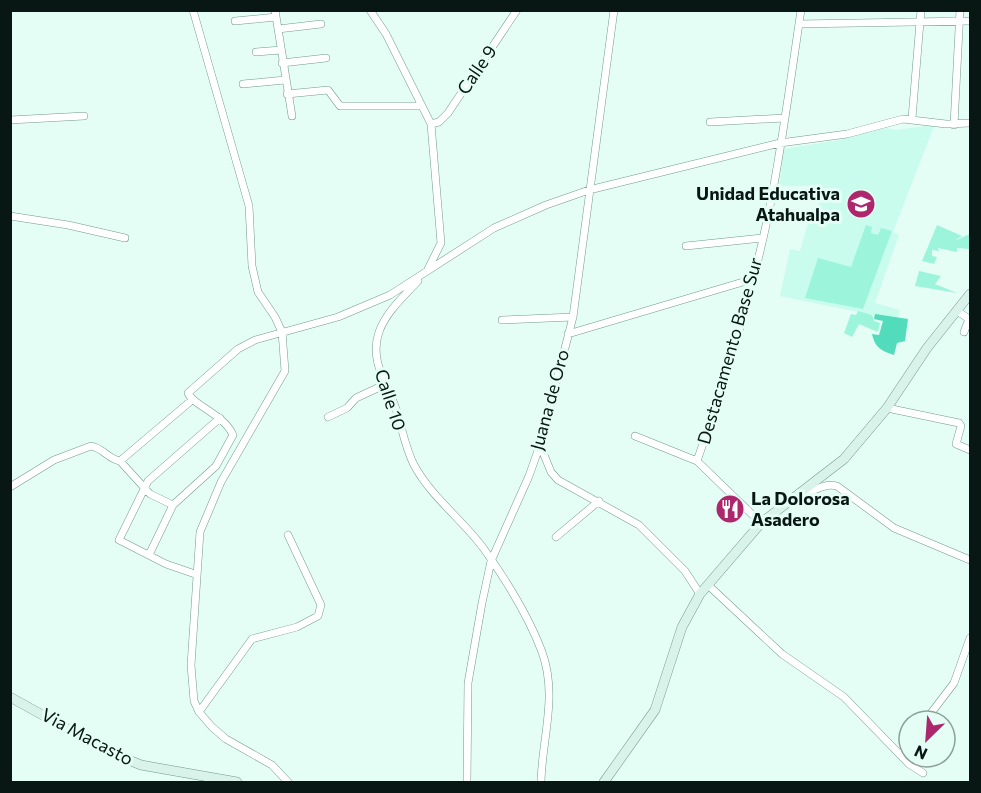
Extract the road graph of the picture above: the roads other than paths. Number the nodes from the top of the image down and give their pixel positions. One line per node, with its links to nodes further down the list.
1 (194, 10): 45 (street)
2 (369, 10): 23 (street, Calle 10)
3 (517, 10): 31 (street, Calle 9)
4 (614, 10): 34 (street, Juana de Oro)
5 (801, 10): 14 (street, Destacamento Base Sur)
6 (921, 10): 10 (street)
7 (960, 10): 11 (street)
8 (275, 14): 9 (street); 15 (street)
9 (235, 21)
10 (920, 21): 11 (street); 14 (street); 27 (street)
11 (960, 21): 12 (street); 32 (street)
12 (970, 21)
13 (321, 24): 15 (street)
14 (799, 24): 26 (street, Destacamento Base Sur)
15 (278, 29): 16 (street)
16 (280, 50): 17 (street); 19 (street)
17 (255, 52)
18 (326, 58): 19 (street)
19 (282, 63): 20 (street)
20 (285, 80): 21 (street); 22 (street)
21 (243, 84)
22 (287, 94): 23 (street); 25 (street)
23 (420, 106): 31 (street, Calle 10)
24 (84, 116): 28 (street)
25 (292, 116)
26 (784, 118): 29 (street); 33 (street, Destacamento Base Sur)
27 (912, 118): 32 (street); 33 (street)
28 (10, 120)
29 (710, 122)
30 (970, 123): 32 (street)
31 (431, 124): 39 (street, Calle 10)
32 (954, 124)
33 (780, 143): 34 (street); 37 (street, Destacamento Base Sur)
34 (589, 190): 39 (street); 43 (street, Juana de Oro)
35 (10, 216): 36 (street)
36 (126, 238)
37 (762, 238): 38 (street); 40 (street, Destacamento Base Sur)
38 (686, 246)
39 (427, 272): 45 (street); 48 (street, Calle 10)
40 (753, 279): 47 (street); 57 (street, Destacamento Base Sur)
41 (970, 294): 42 (street)
42 (957, 311): 46 (street); 50 (street)
43 (573, 317): 44 (street); 47 (street, Juana de Oro)
44 (501, 320)
45 (282, 332): 49 (street); 69 (street)
46 (964, 332)
47 (568, 334): 54 (street, Juana de Oro)
48 (384, 385): 51 (street); 68 (street, Calle 10)
49 (192, 400): 52 (street); 56 (street)
50 (887, 408): 55 (street); 60 (street)
51 (328, 417)
52 (220, 418): 59 (street); 62 (street)
53 (635, 436): 57 (street)
54 (540, 445): 61 (street); 68 (street, Juana de Oro)
55 (970, 450)
56 (120, 461): 58 (street); 59 (street)
57 (697, 461): 63 (street, Destacamento Base Sur)
58 (10, 487)
59 (144, 489): 62 (street); 66 (street)
60 (802, 492): 63 (street); 67 (street)
61 (598, 501): 65 (street); 71 (street)
62 (173, 506): 66 (street)
63 (761, 524): 70 (street)
64 (288, 535): 75 (street)
65 (556, 537)
66 (149, 555): 69 (street)
67 (970, 560)
68 (491, 561): 82 (street, Juana de Oro); 83 (street, Calle 10)
69 (195, 574): 75 (street)
70 (708, 585): 71 (street); 76 (street)
71 (700, 594): 84 (street)
72 (970, 638): 74 (street)
73 (10, 697): 79 (street, Via Macasto)
74 (934, 709)
75 (198, 712): 81 (street)
76 (897, 749)
77 (917, 769): 78 (street)
78 (923, 773)
79 (219, 782): 80 (street, Via Macasto)
80 (237, 783)
81 (288, 783)
82 (467, 783)
83 (541, 783)
84 (604, 783)

